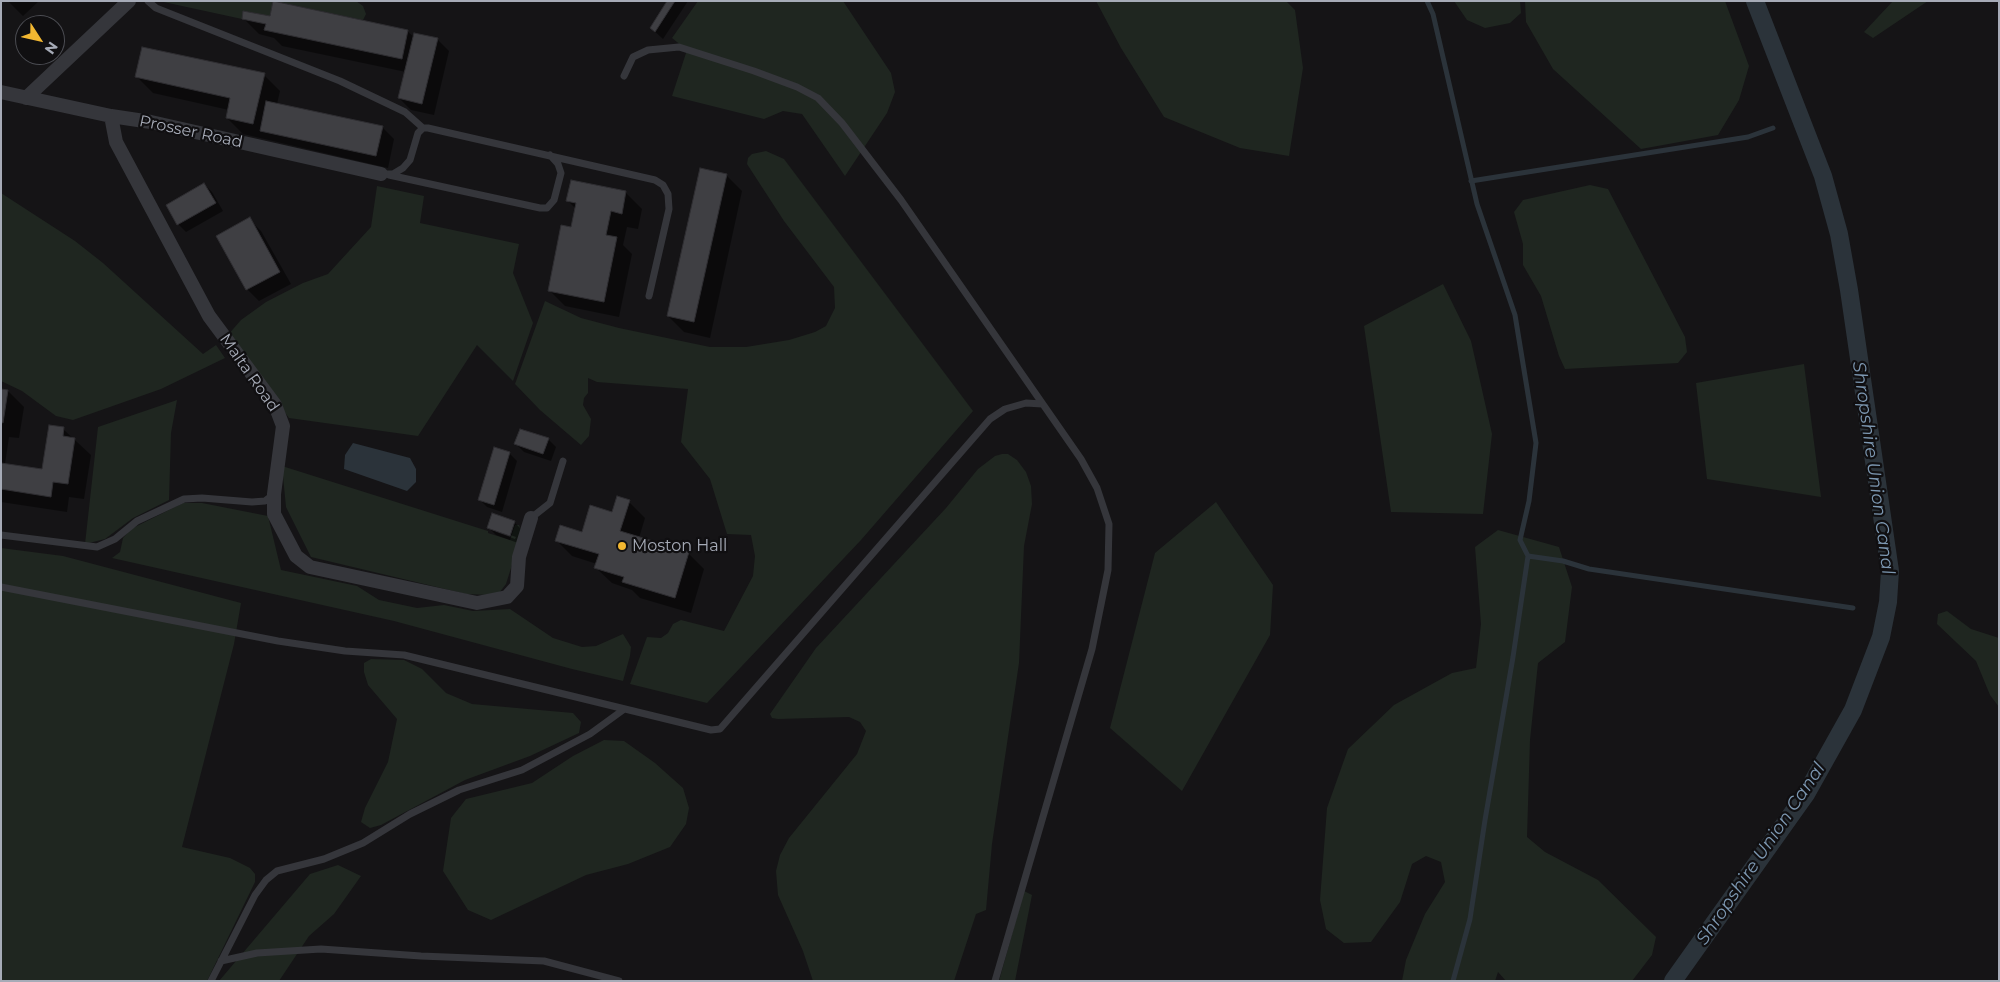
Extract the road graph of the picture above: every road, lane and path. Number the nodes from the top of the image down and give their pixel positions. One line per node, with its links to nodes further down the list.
1 (129, 1): 5 (street)
2 (148, 1): 7 (lane)
3 (624, 76): 11 (lane)
4 (1, 92): 5 (street, Prosser Road)
5 (26, 98): 6 (street, Prosser Road)
6 (111, 116): 9 (street, Prosser Road); 13 (street, Malta Road)
7 (423, 128): 8 (lane); 9 (lane)
8 (550, 156): 9 (lane); 10 (lane)
9 (381, 174)
10 (649, 296)
11 (1042, 404): 17 (lane); 21 (lane)
12 (563, 461): 14 (lane)
13 (274, 494): 14 (street, Malta Road); 15 (lane)
14 (531, 518)
15 (1, 535)
16 (1, 587): 17 (lane)
17 (623, 710): 18 (lane)
18 (221, 961): 19 (lane); 20 (lane)
19 (211, 981)
20 (619, 981)
21 (995, 981)

